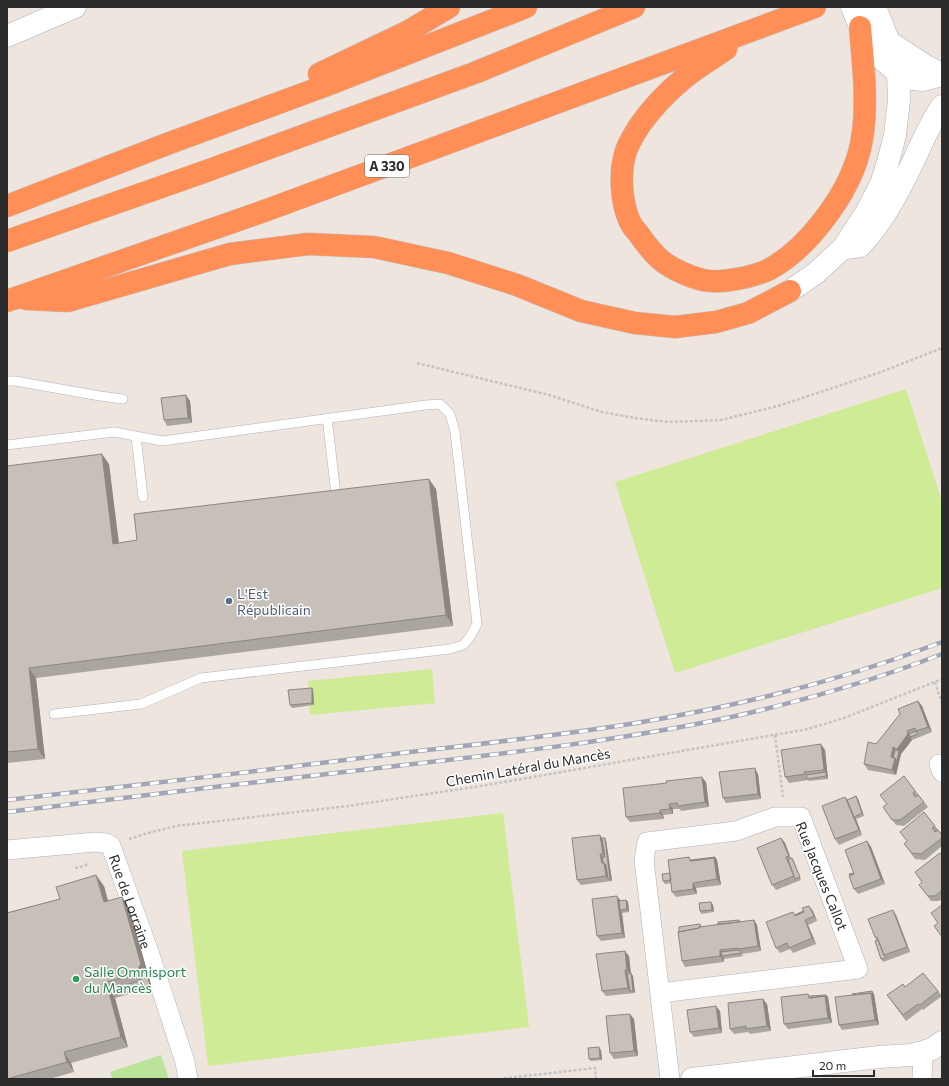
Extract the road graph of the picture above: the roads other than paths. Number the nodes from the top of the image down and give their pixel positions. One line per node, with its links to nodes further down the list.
1 (75, 7): 9 (street)
2 (450, 7): 14 (highway)
3 (526, 7): 14 (highway)
4 (634, 7): 16 (highway)
5 (815, 7): 8 (highway, A 330)
6 (875, 7): 10 (street)
7 (856, 17): 8 (highway); 11 (street)
8 (756, 29): 19 (highway, A 330)
9 (7, 36)
10 (889, 42): 11 (street); 12 (street)
11 (898, 73): 12 (street); 17 (street)
12 (942, 74)
13 (942, 106): 17 (street)
14 (167, 144): 15 (highway)
15 (7, 206)
16 (7, 241)
17 (843, 248): 18 (street)
18 (790, 291): 19 (highway)
19 (12, 300)
20 (7, 381): 21 (lane)
21 (123, 399)
22 (327, 418): 23 (lane); 25 (lane); 27 (lane)
23 (136, 436): 24 (lane); 26 (lane)
24 (7, 445)
25 (336, 494)
26 (143, 497)
27 (54, 714)
28 (7, 850): 32 (street, Rue de Lorraine)
29 (660, 993): 29 (street, Rue Jacques Callot); 33 (street, Rue Jacques Callot)
30 (942, 1042): 31 (street)
31 (923, 1052): 34 (street); 35 (street)
32 (188, 1079)
33 (670, 1079)
34 (692, 1079)
35 (922, 1079)

